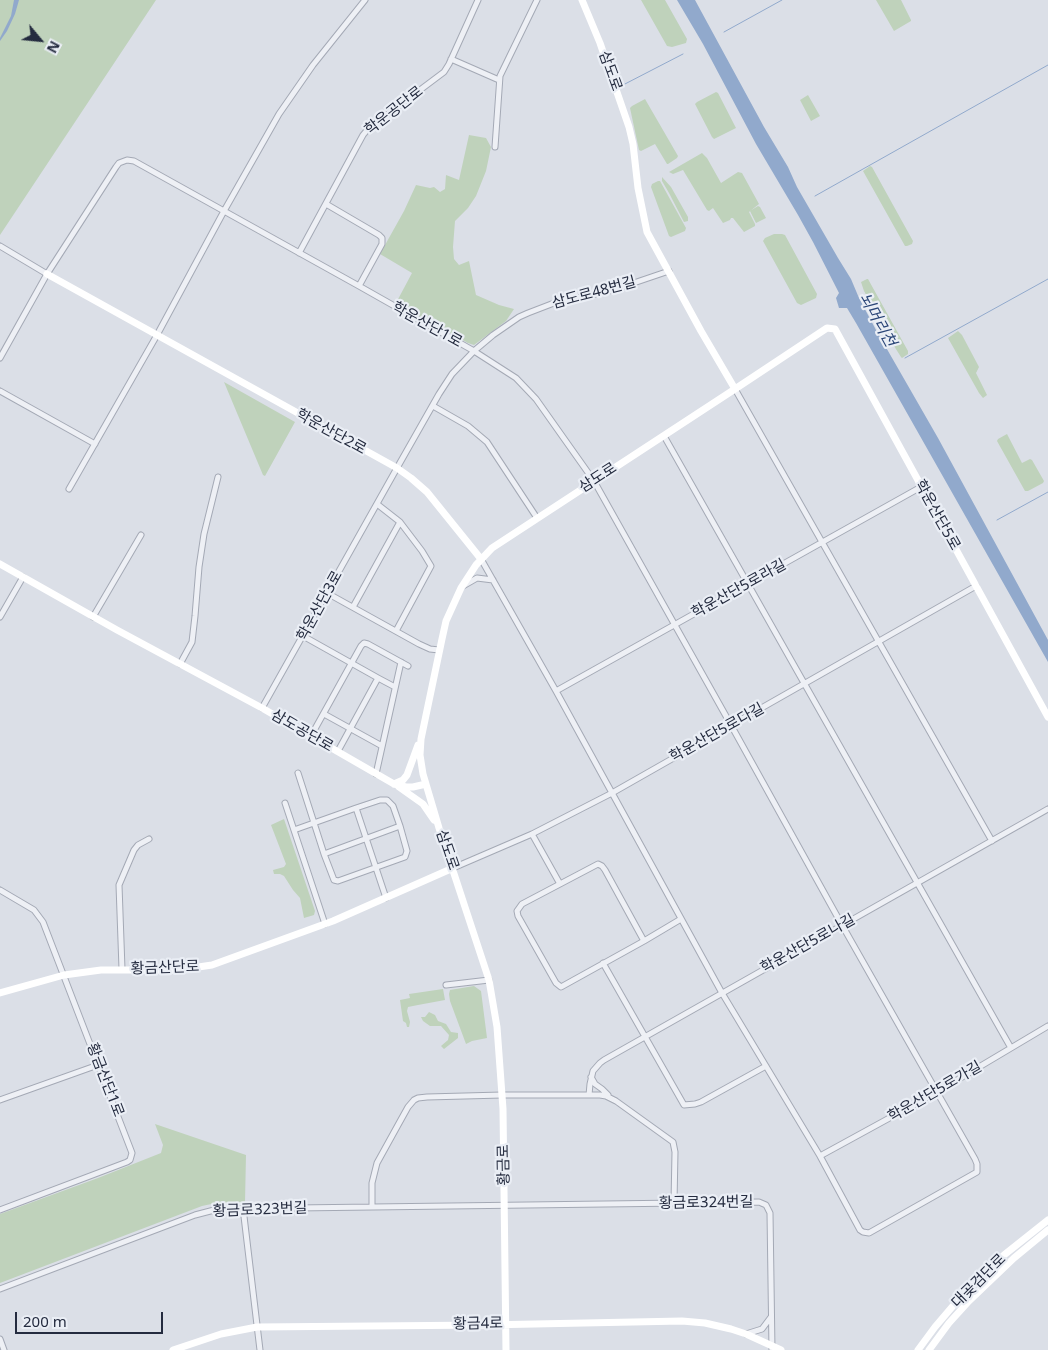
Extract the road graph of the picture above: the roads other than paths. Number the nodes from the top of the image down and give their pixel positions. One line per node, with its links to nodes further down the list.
1 (365, 0): 9 (street)
2 (478, 0): 5 (street, 학운공단로)
3 (537, 0): 6 (street)
4 (582, 0): 12 (street, 삼도로)
5 (451, 59): 6 (street); 8 (street, 학운공단로)
6 (499, 80): 7 (street)
7 (495, 147)
8 (326, 204): 11 (street, 학운공단로); 14 (street)
9 (224, 212): 11 (street, 학운산단1로); 13 (street, 학운산단1로); 15 (street)
10 (0, 246): 13 (street, 학운산단2로)
11 (299, 253): 14 (street, 학운산단1로)
12 (669, 271): 16 (street, 삼도로48번길); 18 (street, 삼도로)
13 (48, 274): 15 (street, 학운산단2로); 17 (street)
14 (359, 286): 16 (street, 학운산단1로)
15 (157, 335): 22 (street); 23 (street, 학운산단2로)
16 (474, 352): 20 (street, 삼도로48번길); 25 (street, 학운산단1로)
17 (0, 358)
18 (736, 389): 21 (street, 삼도로); 26 (street, 학운산단5로); 32 (street)
19 (0, 391): 22 (street)
20 (432, 406): 23 (street, 학운산단3로); 29 (street)
21 (664, 436): 25 (street, 삼도로); 37 (street)
22 (95, 444): 27 (street)
23 (397, 468): 28 (street, 학운산단3로); 33 (street, 학운산단2로)
24 (218, 477): 51 (street)
25 (594, 481): 29 (street, 삼도로); 44 (street, 학운산단1로)
26 (921, 487): 32 (street, 학운산단5로라길); 38 (street, 학운산단5로)
27 (69, 489)
28 (377, 504): 30 (street); 40 (street, 학운산단3로)
29 (537, 518): 33 (street, 삼도로)
30 (400, 522): 41 (street); 45 (street)
31 (141, 535): 43 (street)
32 (822, 543): 37 (street, 학운산단5로라길); 47 (street)
33 (481, 559): 36 (street); 39 (street, 삼도로)
34 (0, 564): 35 (street, 삼도공단로)
35 (23, 577): 42 (street); 43 (street, 삼도공단로)
36 (493, 580): 39 (street); 56 (street)
37 (748, 584): 44 (street, 학운산단5로라길); 54 (street)
38 (976, 586): 47 (street, 학운산단5로다길); 59 (street, 학운산단5로)
39 (461, 588): 48 (street, 삼도로)
40 (327, 593): 41 (street); 46 (street, 학운산단3로)
41 (353, 606): 45 (street)
42 (0, 617)
43 (93, 617): 51 (street, 삼도공단로)
44 (675, 624): 56 (street, 학운산단5로라길); 60 (street, 학운산단1로)
45 (396, 631): 48 (street)
46 (303, 636): 50 (street); 57 (street, 학운산단3로)
47 (878, 642): 54 (street, 학운산단5로다길); 81 (street)
48 (439, 650): 61 (street, 삼도로)
49 (401, 662): 50 (street); 52 (street); 55 (street)
50 (352, 663): 53 (street); 58 (street)
51 (180, 664): 57 (street, 삼도공단로)
52 (408, 666)
53 (378, 678): 55 (street); 62 (street)
54 (804, 683): 60 (street, 학운산단5로다길); 85 (street)
55 (395, 688): 64 (street)
56 (556, 690): 70 (street)
57 (262, 708): 63 (street, 삼도공단로)
58 (324, 714): 62 (street); 63 (street)
59 (1048, 717)
60 (731, 725): 70 (street, 학운산단5로다길); 91 (street, 학운산단1로)
61 (423, 726): 68 (street); 69 (street, 삼도로)
62 (350, 728): 64 (street); 65 (street)
63 (311, 736): 65 (street, 삼도공단로)
64 (382, 746): 67 (street)
65 (338, 752): 67 (street, 삼도공단로)
66 (298, 773): 74 (street)
67 (376, 774): 68 (street, 삼도공단로)
68 (394, 784): 69 (street, 삼도공단로); 76 (street)
69 (426, 784): 76 (street, 삼도로)
70 (612, 792): 78 (street, 학운산단5로다길); 89 (street)
71 (285, 803): 77 (street)
72 (356, 808): 74 (street); 75 (street); 79 (street)
73 (1048, 809): 81 (street, 학운산단5로나길)
74 (314, 823): 77 (street); 82 (street)
75 (400, 826): 79 (street); 83 (street)
76 (439, 828): 84 (street, 삼도로)
77 (294, 830): 90 (street)
78 (532, 834): 84 (street, 학운산단5로다길); 86 (street)
79 (366, 839): 82 (street); 83 (street)
80 (149, 840): 94 (street)
81 (992, 841): 85 (street, 학운산단5로나길)
82 (324, 854): 83 (street)
83 (376, 868): 88 (street)
84 (453, 868): 88 (street, 황금산단로); 96 (street, 삼도로)
85 (918, 882): 91 (street, 학운산단5로나길); 102 (street)
86 (560, 884): 92 (street); 93 (street)
87 (0, 890): 95 (street, 황금산단1로)
88 (386, 898): 90 (street, 황금산단로)
89 (681, 918): 92 (street); 99 (street)
90 (325, 924): 94 (street, 황금산단로)
91 (842, 925): 99 (street, 학운산단5로나길); 107 (street, 학운산단1로)
92 (644, 941): 93 (street)
93 (603, 964): 101 (street)
94 (122, 969): 95 (street, 황금산단로)
95 (64, 975): 98 (street, 황금산단로); 103 (street, 황금산단1로)
96 (489, 980): 97 (street); 108 (street, 황금로)
97 (446, 985)
98 (0, 993)
99 (722, 993): 101 (street, 학운산단5로나길); 104 (street)
100 (1048, 1026): 102 (street, 학운산단5로가길)
101 (644, 1037): 104 (street); 105 (street, 학운산단5로나길)
102 (1011, 1048): 107 (street, 학운산단5로가길)
103 (98, 1065): 112 (street); 118 (street, 황금산단1로)
104 (766, 1066): 113 (street)
105 (591, 1077): 106 (street); 111 (street)
106 (590, 1084): 109 (street); 110 (street)
107 (937, 1092): 113 (street, 학운산단5로가길); 113 (street, 학운산단1로)
108 (502, 1095): 109 (street); 115 (street, 황금로); 116 (street)
109 (579, 1095): 110 (street)
110 (589, 1095): 111 (street)
111 (610, 1098): 114 (street)
112 (0, 1100)
113 (820, 1156)
114 (674, 1203): 115 (street, 황금로324번길); 122 (street, 황금로324번길)
115 (504, 1206): 116 (street, 황금로323번길); 123 (street, 황금로)
116 (372, 1207): 117 (street, 황금로323번길)
117 (243, 1208): 121 (street, 황금로323번길); 124 (street)
118 (0, 1210)
119 (1048, 1220): 133 (street, 대곶검단로)
120 (1048, 1230): 134 (street, 대곶검단로)
121 (0, 1289)
122 (771, 1317): 125 (street); 127 (street, 황금로324번길)
123 (506, 1324): 124 (street, 황금4로); 125 (street, 황금4로); 131 (street, 황금로)
124 (257, 1327): 129 (street, 황금4로); 130 (street)
125 (746, 1334): 127 (street, 황금4로)
126 (0, 1339): 128 (street)
127 (772, 1347): 132 (street, 황금4로)
128 (4, 1350)
129 (173, 1350)
130 (260, 1350)
131 (506, 1350)
132 (781, 1350)
133 (918, 1350)
134 (929, 1350)

